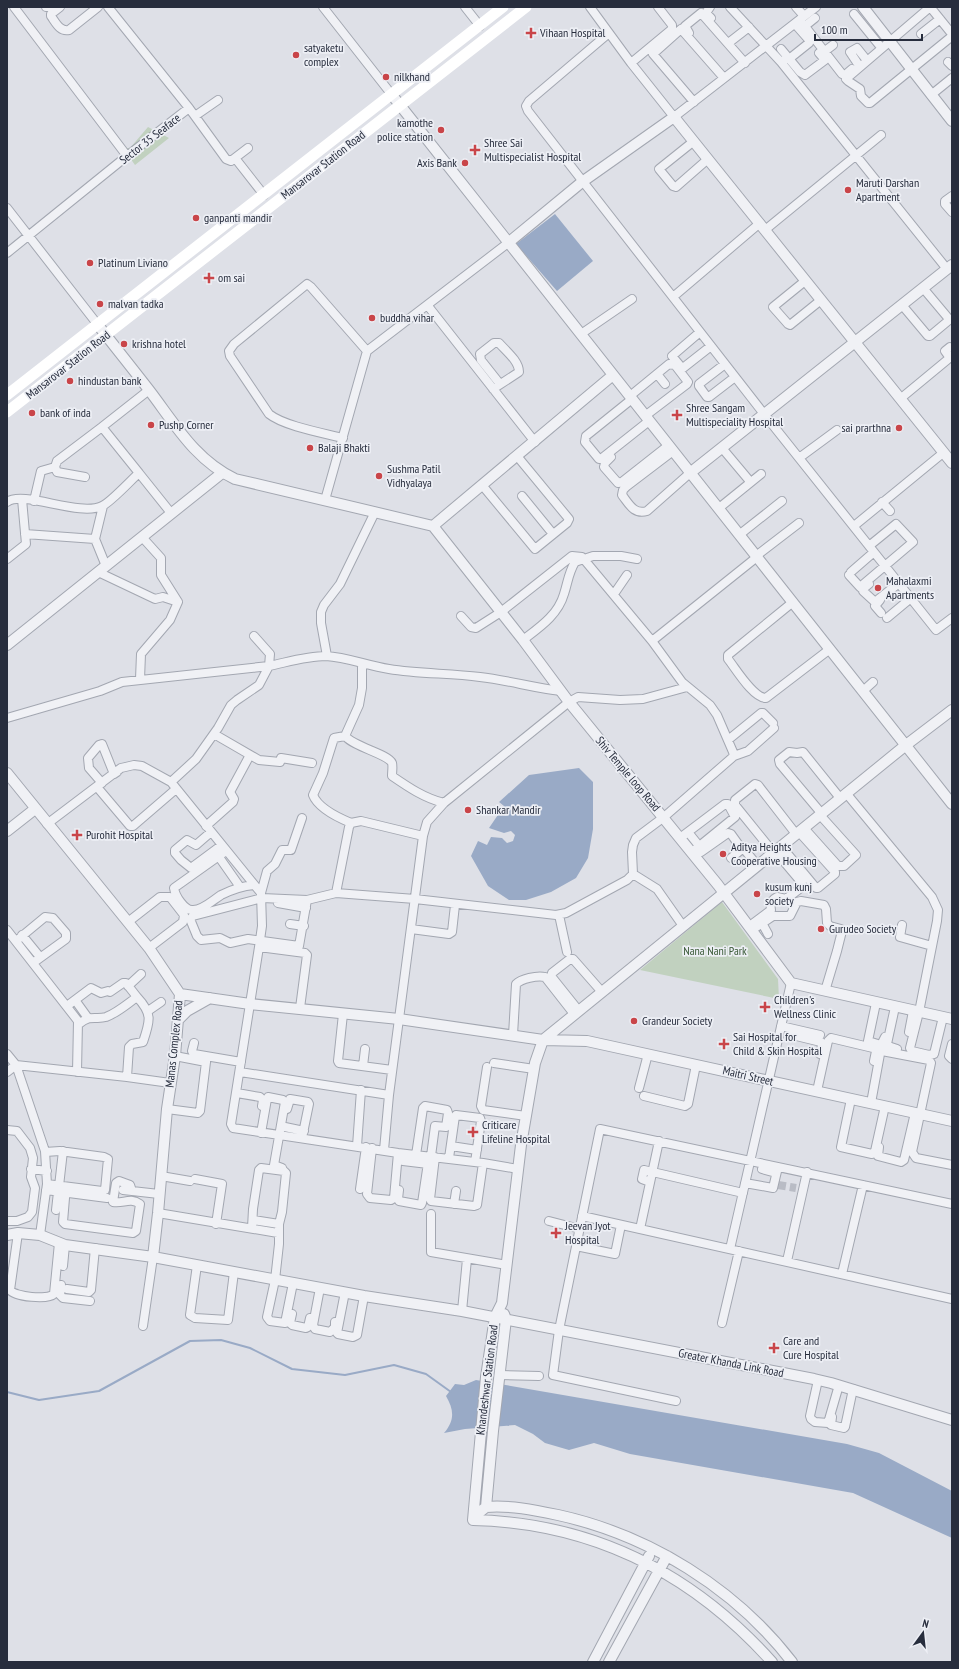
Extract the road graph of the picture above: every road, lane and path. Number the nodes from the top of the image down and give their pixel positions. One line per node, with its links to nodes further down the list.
1 (14, 7): 54 (street)
2 (46, 7): 3 (street)
3 (51, 7)
4 (60, 7): 16 (street)
5 (108, 7): 47 (street, Sector 35 Seaface)
6 (323, 7): 42 (street)
7 (465, 7): 23 (street)
8 (503, 7): 23 (main road, Mansarovar Station Road)
9 (526, 7): 46 (main road, Mansarovar Station Road)
10 (590, 7): 25 (street)
11 (658, 7): 37 (street)
12 (710, 7): 27 (street)
13 (730, 7): 24 (street)
14 (796, 7): 21 (street)
15 (816, 7): 21 (street)
16 (96, 8)
17 (866, 11): 22 (street); 28 (street)
18 (854, 14): 22 (street)
19 (815, 18): 21 (street)
20 (940, 19): 26 (street); 28 (street); 39 (street)
21 (801, 22): 31 (street); 33 (street); 36 (street)
22 (858, 24): 28 (street)
23 (480, 26): 42 (main road, Mansarovar Station Road)
24 (749, 27): 27 (street); 31 (street)
25 (609, 33): 37 (street); 58 (street)
26 (921, 34)
27 (731, 41): 35 (street)
28 (886, 42): 34 (street); 39 (street); 39 (street)
29 (812, 44): 36 (street)
30 (833, 45): 33 (street)
31 (766, 46): 35 (street); 36 (street)
32 (781, 49): 36 (street)
33 (825, 51): 38 (street)
34 (865, 58): 38 (street); 38 (street)
35 (746, 61): 40 (street); 40 (street)
36 (785, 62): 55 (street)
37 (631, 63): 49 (street)
38 (858, 64)
39 (910, 69): 43 (street)
40 (725, 78): 45 (street); 45 (street)
41 (952, 78): 43 (street)
42 (392, 95): 46 (street); 59 (main road, Mansarovar Station Road)
43 (931, 95): 50 (street)
44 (218, 100): 48 (street)
45 (694, 102): 49 (street)
46 (400, 105): 64 (main road, Mansarovar Station Road); 67 (street)
47 (189, 108): 48 (street); 54 (street, Sector 35 Seaface)
48 (195, 116): 56 (street)
49 (674, 117): 52 (street); 58 (street)
50 (952, 121)
51 (881, 135): 55 (street)
52 (694, 141): 57 (street); 57 (street)
53 (248, 148): 56 (street)
54 (127, 156): 66 (street, Sector 35 Seaface)
55 (856, 156): 65 (street); 69 (street)
56 (235, 158): 59 (street)
57 (708, 159): 65 (street)
58 (582, 182): 67 (street); 72 (street)
59 (264, 195): 61 (main road, Mansarovar Station Road)
60 (952, 196): 63 (street)
61 (254, 203): 64 (main road); 77 (main road, Mansarovar Station Road)
62 (7, 208): 66 (street)
63 (952, 212)
64 (262, 213): 80 (main road, Mansarovar Station Road)
65 (762, 227): 70 (street); 72 (street)
66 (29, 236): 68 (street, Sector 35 Seaface); 77 (street)
67 (508, 243): 76 (street); 79 (street)
68 (7, 253)
69 (950, 267): 71 (street)
70 (805, 281): 74 (street); 74 (street)
71 (923, 288): 75 (street); 75 (street)
72 (673, 297): 78 (street)
73 (632, 299): 79 (street)
74 (821, 300): 81 (street)
75 (902, 305): 81 (street)
76 (428, 306): 84 (street); 92 (street)
77 (98, 325): 80 (street); 94 (main road, Mansarovar Station Road)
78 (700, 332): 82 (street); 82 (street)
79 (581, 334): 89 (street)
80 (106, 335): 93 (street); 97 (main road, Mansarovar Station Road)
81 (855, 342): 96 (street); 98 (street)
82 (711, 347): 86 (street); 87 (street)
83 (952, 348): 85 (street)
84 (367, 350): 102 (street); 102 (street)
85 (951, 357): 96 (street)
86 (725, 364): 90 (street); 90 (street)
87 (686, 368)
88 (657, 374): 91 (street); 95 (street); 99 (street)
89 (613, 375): 95 (street); 103 (street)
90 (735, 377): 98 (street)
91 (665, 384)
92 (497, 386): 92 (street); 103 (street)
93 (149, 390): 100 (street); 112 (street)
94 (7, 395)
95 (631, 398): 99 (street); 99 (street)
96 (900, 399): 106 (street)
97 (7, 412)
98 (764, 414): 105 (street); 108 (street)
99 (648, 420): 104 (street); 104 (street)
100 (102, 427): 110 (street); 111 (street)
101 (837, 430): 108 (street)
102 (343, 438): 119 (street)
103 (535, 442): 107 (street)
104 (671, 448): 113 (street); 113 (street)
105 (722, 448): 113 (street); 115 (street)
106 (943, 452): 109 (street); 123 (street)
107 (517, 456): 116 (street); 134 (street)
108 (799, 458): 132 (street)
109 (952, 463)
110 (55, 467): 114 (street); 120 (street)
111 (139, 473): 124 (street); 128 (street)
112 (222, 473): 119 (street); 128 (street)
113 (690, 473): 125 (street)
114 (85, 477)
115 (748, 479): 125 (street); 125 (street)
116 (482, 485): 131 (street); 134 (street)
117 (522, 496): 134 (street)
118 (22, 499): 120 (street); 122 (street); 133 (street)
119 (326, 500): 127 (street)
120 (34, 501): 124 (street)
121 (780, 501): 135 (street)
122 (7, 502)
123 (882, 502): 126 (street); 132 (street)
124 (103, 506): 137 (street)
125 (717, 507): 135 (street)
126 (890, 511)
127 (375, 512): 131 (street); 159 (street)
128 (171, 513): 136 (street)
129 (897, 521): 138 (street)
130 (799, 522): 139 (street)
131 (433, 526): 151 (street, Shiv Temple loop Road)
132 (854, 526): 138 (street)
133 (25, 534): 137 (street); 140 (street)
134 (553, 534)
135 (739, 534): 139 (street)
136 (142, 537): 144 (street); 149 (street)
137 (95, 539): 144 (street)
138 (870, 547): 143 (street); 143 (street); 143 (street)
139 (756, 556): 150 (street); 156 (street)
140 (7, 559)
141 (584, 559): 142 (street); 147 (street); 151 (street); 155 (street)
142 (637, 559)
143 (886, 567): 146 (street); 146 (street)
144 (102, 569): 149 (street); 157 (street)
145 (627, 575): 147 (street)
146 (899, 584): 148 (street); 148 (street)
147 (614, 594): 156 (street)
148 (911, 598): 153 (street)
149 (178, 602): 162 (street)
150 (793, 602): 158 (street); 158 (street)
151 (501, 612): 152 (street); 155 (street, Shiv Temple loop Road)
152 (461, 616)
153 (952, 618)
154 (254, 636): 161 (street)
155 (523, 640): 165 (street, Shiv Temple loop Road)
156 (652, 641): 164 (street)
157 (7, 645)
158 (830, 649): 166 (street)
159 (327, 656): 160 (street); 161 (street)
160 (362, 664): 165 (street); 171 (street)
161 (269, 666): 162 (street); 170 (street)
162 (140, 679): 169 (street)
163 (874, 682): 166 (street)
164 (687, 687): 167 (street); 172 (street)
165 (561, 691): 167 (street, Shiv Temple loop Road)
166 (863, 691): 173 (street)
167 (569, 702): 182 (street); 186 (street, Shiv Temple loop Road)
168 (952, 710): 173 (street)
169 (7, 718)
170 (214, 734): 174 (street); 180 (street)
171 (345, 736): 182 (street); 188 (street)
172 (728, 740): 175 (street); 175 (street)
173 (906, 745): 181 (street); 183 (street)
174 (250, 755): 176 (street); 190 (street)
175 (734, 756): 186 (street)
176 (312, 763)
177 (7, 773): 184 (street, Manas Complex Road)
178 (114, 774): 179 (street); 179 (street); 180 (street)
179 (99, 785): 180 (street); 189 (street)
180 (174, 786): 190 (street)
181 (843, 796): 185 (street); 185 (street); 225 (street)
182 (444, 803): 194 (street)
183 (952, 804)
184 (35, 809): 189 (street, Manas Complex Road); 191 (street)
185 (821, 814): 192 (street); 192 (street)
186 (664, 817): 193 (street); 202 (street, Shiv Temple loop Road)
187 (302, 818): 207 (street)
188 (351, 823): 194 (street); 205 (street)
189 (47, 824): 213 (street, Manas Complex Road)
190 (209, 829): 195 (street); 195 (street)
191 (7, 830)
192 (799, 831): 197 (street); 197 (street); 197 (street)
193 (684, 835): 198 (street); 198 (street)
194 (423, 836): 208 (street)
195 (224, 848): 199 (street); 203 (street)
196 (744, 849): 201 (street)
197 (777, 850): 201 (street); 219 (street)
198 (696, 852): 200 (street); 206 (street)
199 (219, 857): 204 (street); 204 (street)
200 (731, 858)
201 (757, 865): 206 (street)
202 (633, 874): 212 (street); 218 (street)
203 (254, 885): 204 (street); 207 (street)
204 (240, 887)
205 (336, 893): 208 (street); 210 (street)
206 (724, 893): 218 (street); 219 (street)
207 (261, 895): 210 (street); 224 (street); 224 (street)
208 (415, 900): 211 (street); 220 (street)
209 (278, 903): 210 (street)
210 (307, 904): 217 (street)
211 (455, 904): 212 (street); 220 (street)
212 (559, 915): 227 (street)
213 (128, 922): 226 (street, Manas Complex Road); 226 (street)
214 (762, 923): 219 (street); 222 (street); 233 (street)
215 (290, 924): 217 (street)
216 (902, 925): 225 (street)
217 (304, 926): 224 (street)
218 (683, 926): 234 (street)
219 (750, 928): 231 (street)
220 (411, 929): 251 (street)
221 (7, 930): 223 (street)
222 (768, 934)
223 (19, 938): 228 (street); 228 (street); 229 (street)
224 (260, 944): 241 (street); 244 (street)
225 (932, 946): 246 (street)
226 (149, 948): 235 (street, Manas Complex Road)
227 (567, 952)
228 (40, 957): 229 (street)
229 (33, 962): 242 (street)
230 (141, 974): 232 (street)
231 (791, 983): 233 (street); 254 (street)
232 (128, 986): 236 (street); 238 (street)
233 (824, 991): 240 (street)
234 (602, 992): 247 (street); 247 (street)
235 (180, 994): 237 (street, Maitri Street); 252 (street, Manas Complex Road)
236 (137, 997): 245 (street); 249 (street)
237 (210, 998): 241 (street, Maitri Street); 252 (street)
238 (75, 1000): 242 (street); 249 (street)
239 (161, 1002): 245 (street)
240 (874, 1002): 243 (street); 243 (street); 258 (street)
241 (250, 1004): 244 (street, Maitri Street); 268 (street)
242 (67, 1006): 253 (street)
243 (894, 1007): 246 (street); 246 (street)
244 (300, 1008): 248 (street, Maitri Street)
245 (148, 1011): 276 (street)
246 (916, 1012): 250 (street); 250 (street)
247 (576, 1013): 255 (street); 259 (street)
248 (343, 1014): 251 (street, Maitri Street); 271 (street)
249 (88, 1018): 253 (street)
250 (947, 1018)
251 (399, 1019): 255 (street, Maitri Street); 273 (street)
252 (178, 1020): 264 (street, Manas Complex Road)
253 (79, 1024): 275 (street)
254 (781, 1026): 257 (street); 278 (street)
255 (513, 1035): 259 (street, Maitri Street)
256 (792, 1035): 282 (street)
257 (820, 1035)
258 (845, 1038)
259 (543, 1040): 266 (street, Maitri Street); 272 (street)
260 (194, 1043): 268 (street)
261 (952, 1044): 267 (street)
262 (365, 1049): 271 (street)
263 (7, 1054): 270 (street)
264 (175, 1054): 265 (street); 279 (street, Manas Complex Road); 289 (street)
265 (188, 1054)
266 (648, 1054): 269 (street, Maitri Street); 280 (street)
267 (952, 1059)
268 (241, 1062): 277 (street)
269 (696, 1065): 278 (street, Maitri Street); 285 (street)
270 (16, 1066): 274 (street); 275 (street); 305 (street)
271 (362, 1066): 273 (street)
272 (534, 1069): 291 (street); 291 (street)
273 (392, 1070): 284 (street)
274 (7, 1072)
275 (77, 1072): 276 (street)
276 (130, 1072): 279 (street)
277 (240, 1072): 281 (street); 283 (street)
278 (768, 1080): 282 (street, Maitri Street); 310 (street)
279 (170, 1083): 289 (street, Manas Complex Road)
280 (639, 1088)
281 (360, 1090): 284 (street); 300 (street)
282 (814, 1091): 286 (street, Maitri Street); 287 (street)
283 (236, 1093): 294 (street); 294 (street)
284 (388, 1095): 302 (street)
285 (644, 1096)
286 (851, 1099): 287 (street, Maitri Street); 288 (street)
287 (868, 1102): 288 (street, Maitri Street); 290 (street)
288 (887, 1106): 290 (street, Maitri Street); 290 (street)
289 (167, 1109): 322 (street, Manas Complex Road)
290 (918, 1113): 292 (street, Maitri Street); 313 (street)
291 (526, 1116): 316 (street)
292 (952, 1121)
293 (7, 1130): 315 (street)
294 (259, 1133): 295 (street); 295 (street)
295 (280, 1133): 296 (street); 296 (street); 312 (street); 314 (street)
296 (303, 1135): 300 (street)
297 (659, 1141): 310 (street); 320 (street); 339 (street)
298 (418, 1145): 301 (street); 301 (street); 306 (street)
299 (450, 1146): 303 (street); 303 (street); 309 (street)
300 (365, 1147): 302 (street); 307 (street); 327 (street)
301 (433, 1147): 308 (street)
302 (384, 1150): 307 (street)
303 (477, 1150): 311 (street)
304 (63, 1151): 305 (street); 328 (street); 328 (street)
305 (45, 1152): 319 (street)
306 (416, 1155): 307 (street); 308 (street)
307 (402, 1156): 308 (street); 308 (street)
308 (431, 1158): 309 (street); 334 (street)
309 (449, 1158): 311 (street)
310 (750, 1161): 318 (street); 323 (street)
311 (479, 1162): 316 (street); 334 (street)
312 (261, 1165)
313 (952, 1165)
314 (287, 1168)
315 (31, 1169): 319 (street); 341 (street)
316 (518, 1169): 361 (street)
317 (762, 1169): 318 (street)
318 (778, 1169): 321 (street); 323 (street); 324 (street)
319 (47, 1171): 326 (street)
320 (652, 1172): 330 (street); 348 (street)
321 (807, 1172): 325 (street); 359 (street)
322 (161, 1176): 331 (street, Manas Complex Road); 343 (street)
323 (745, 1183): 330 (street)
324 (778, 1185)
325 (863, 1185): 335 (street); 363 (street)
326 (47, 1187): 328 (street); 352 (street)
327 (360, 1189)
328 (61, 1192): 333 (street); 333 (street); 336 (street)
329 (456, 1192): 334 (street)
330 (743, 1193): 356 (street)
331 (159, 1194): 333 (street); 337 (street, Manas Complex Road)
332 (88, 1200): 333 (street)
333 (110, 1200)
334 (454, 1204)
335 (952, 1204)
336 (56, 1210)
337 (158, 1213): 343 (street); 357 (street, Manas Complex Road)
338 (431, 1214): 358 (street)
339 (582, 1216): 345 (street); 347 (street)
340 (253, 1220): 344 (street); 344 (street); 346 (street)
341 (7, 1221)
342 (549, 1221): 347 (street)
343 (216, 1224): 346 (street)
344 (278, 1224): 350 (street)
345 (621, 1224): 348 (street); 354 (street)
346 (252, 1228): 350 (street)
347 (580, 1229): 354 (street)
348 (640, 1229): 356 (street)
349 (18, 1233): 351 (street, Greater Khanda Link Road); 352 (street, Greater Khanda Link Road); 353 (street)
350 (278, 1233): 364 (street)
351 (7, 1235)
352 (40, 1235): 353 (street, Greater Khanda Link Road)
353 (62, 1244): 355 (street, Greater Khanda Link Road); 371 (street)
354 (576, 1246): 378 (street)
355 (95, 1248): 357 (street, Greater Khanda Link Road); 367 (street)
356 (735, 1250): 359 (street); 376 (street)
357 (153, 1257): 360 (street, Greater Khanda Link Road); 377 (street, Manas Complex Road)
358 (467, 1259): 361 (street); 373 (street)
359 (787, 1261): 363 (street)
360 (197, 1265): 362 (street, Greater Khanda Link Road); 362 (street)
361 (507, 1265): 372 (street)
362 (234, 1272): 364 (street, Greater Khanda Link Road)
363 (842, 1274): 370 (street)
364 (274, 1280): 365 (street, Greater Khanda Link Road); 365 (street)
365 (296, 1284): 366 (street, Greater Khanda Link Road); 366 (street)
366 (318, 1288): 368 (street, Greater Khanda Link Road); 368 (street)
367 (67, 1289)
368 (343, 1292): 369 (street, Greater Khanda Link Road); 369 (street)
369 (364, 1296): 373 (street, Greater Khanda Link Road)
370 (952, 1299)
371 (90, 1301)
372 (502, 1303): 374 (street, Khandeshwar Station Road); 375 (street, Khandeshwar Station Road)
373 (462, 1311): 374 (street, Greater Khanda Link Road)
374 (495, 1317): 375 (street, Greater Khanda Link Road); 387 (street, Khandeshwar Station Road)
375 (506, 1320): 378 (street, Greater Khanda Link Road); 379 (street, Khandeshwar Station Road)
376 (722, 1323)
377 (143, 1326)
378 (559, 1330): 381 (street, Greater Khanda Link Road); 384 (street)
379 (499, 1376): 380 (street); 386 (street, Khandeshwar Station Road)
380 (539, 1376)
381 (818, 1380): 382 (street, Greater Khanda Link Road); 382 (street)
382 (840, 1385): 383 (street, Greater Khanda Link Road); 383 (street)
383 (853, 1390): 385 (street, Greater Khanda Link Road)
384 (676, 1402)
385 (952, 1420)
386 (486, 1507): 387 (street); 388 (street)
387 (473, 1520): 390 (street)
388 (652, 1548): 389 (street); 390 (street)
389 (667, 1556): 391 (street); 395 (street)
390 (645, 1562): 391 (street); 392 (street)
391 (659, 1569): 393 (street); 394 (street)
392 (593, 1662)
393 (609, 1662)
394 (772, 1662)
395 (792, 1662)

